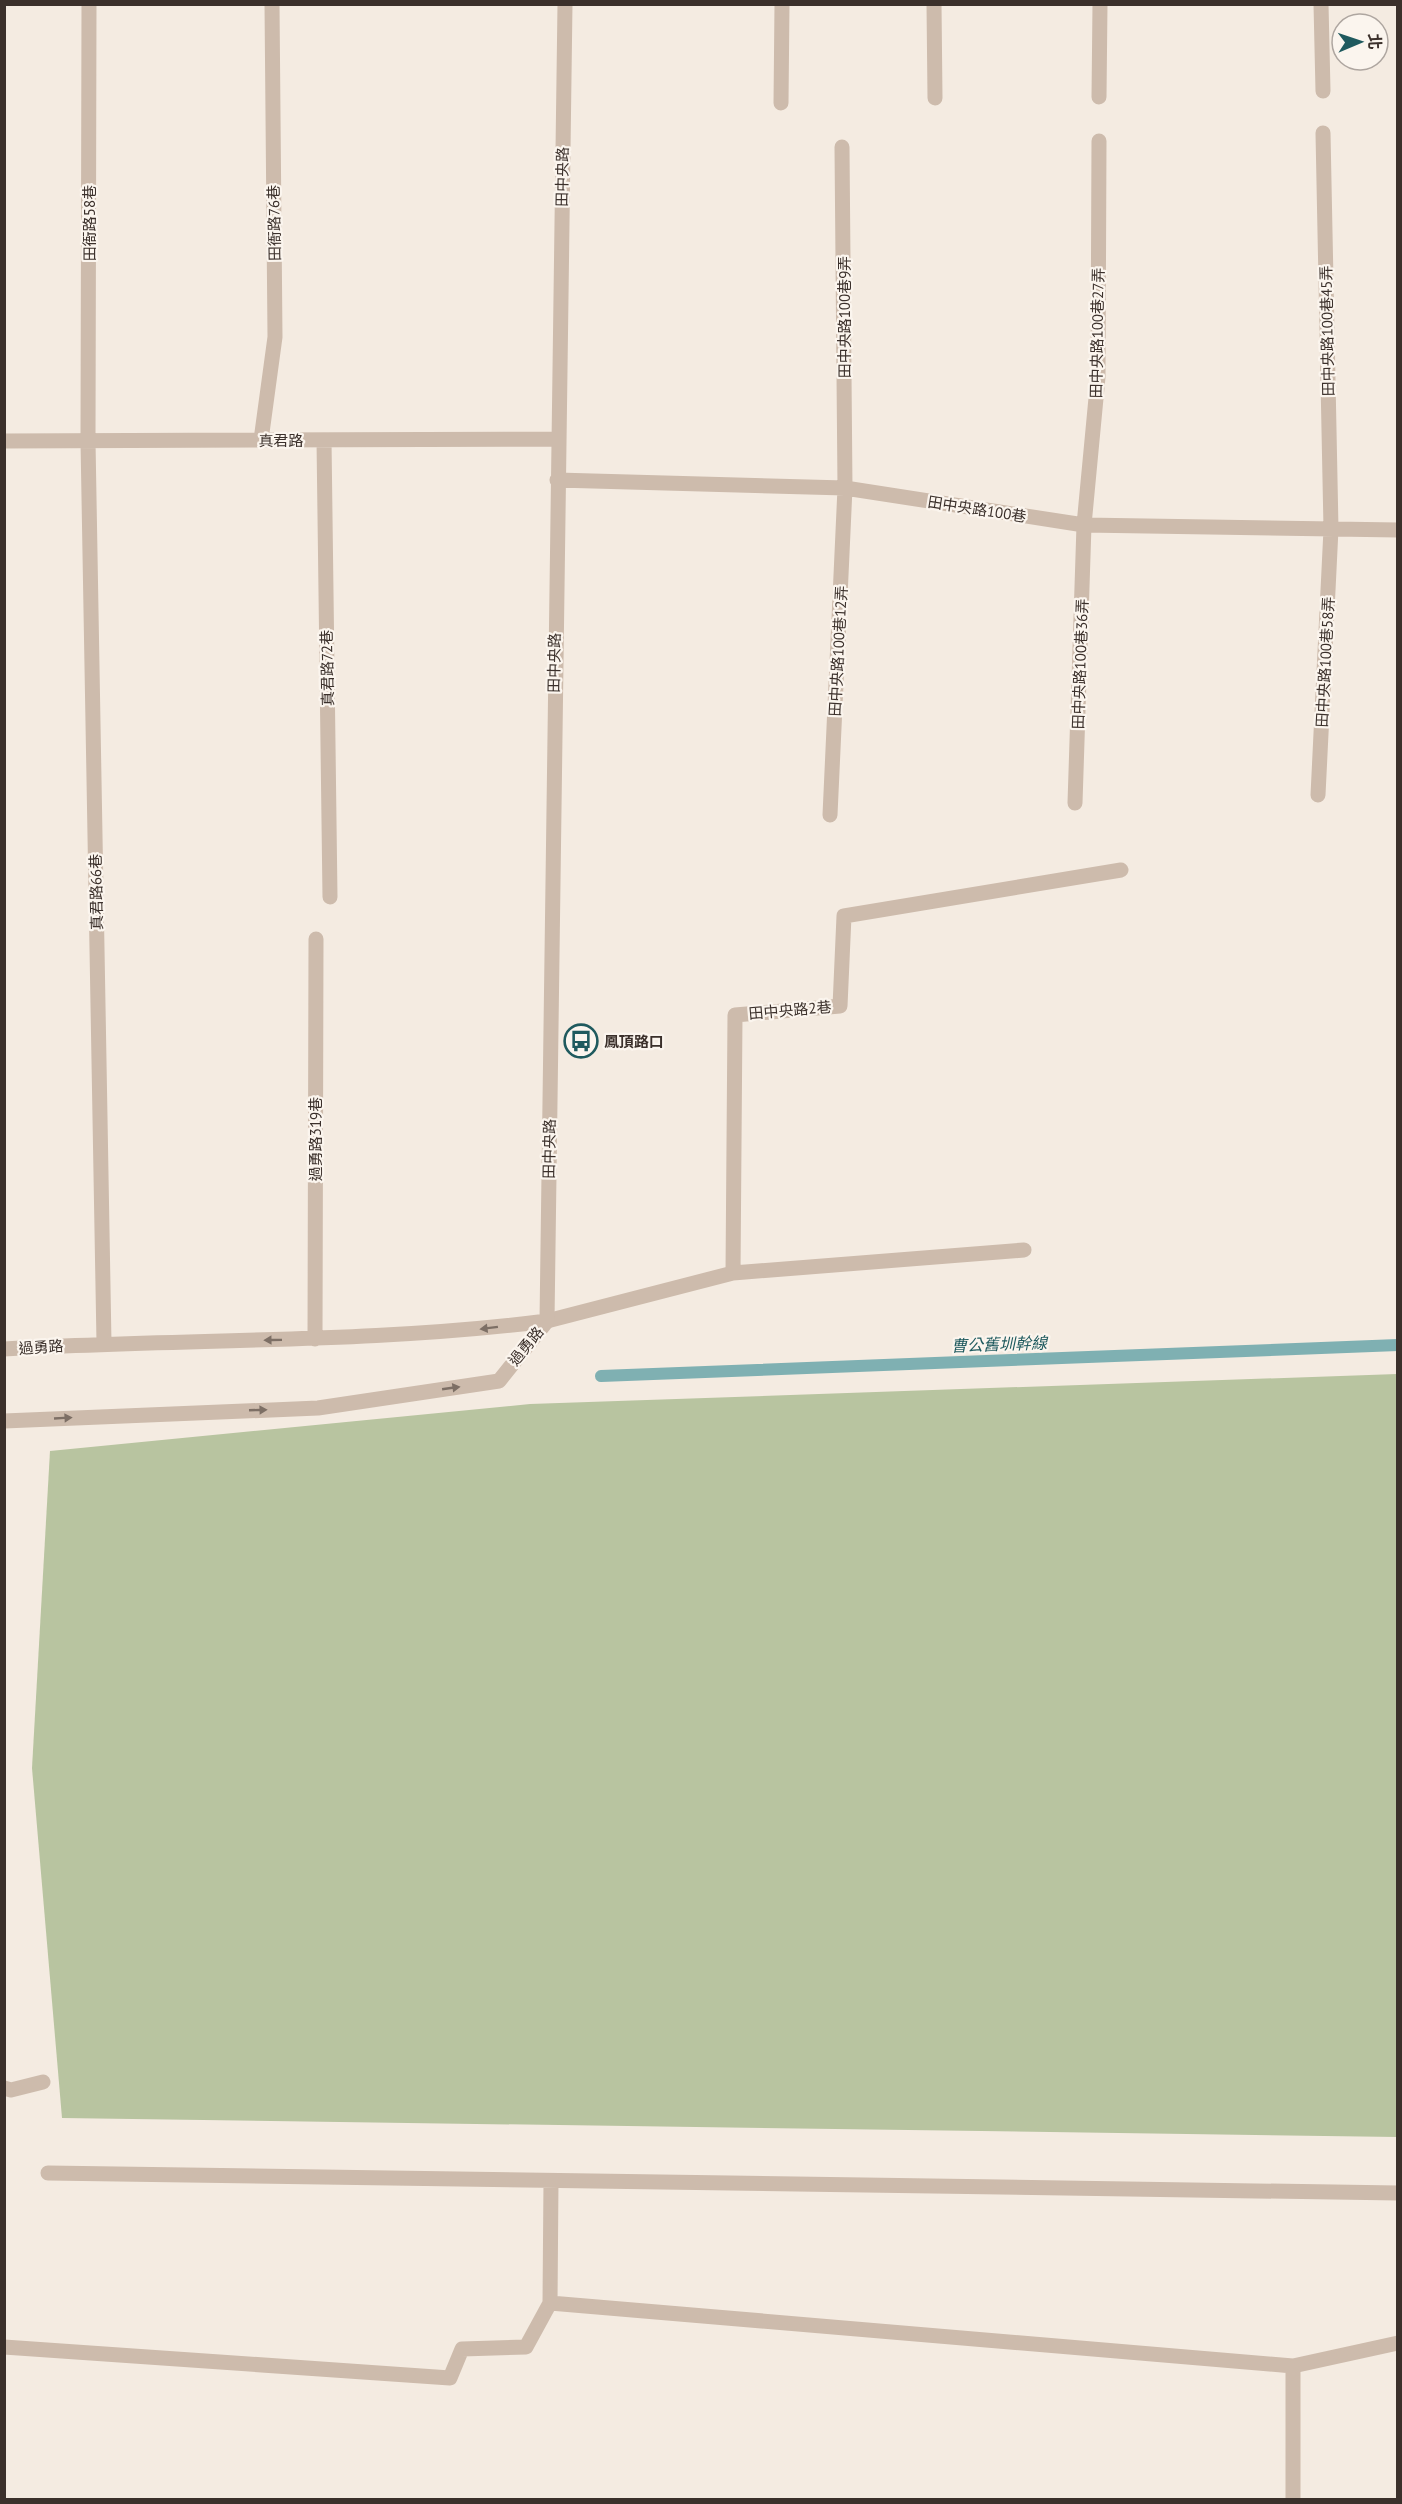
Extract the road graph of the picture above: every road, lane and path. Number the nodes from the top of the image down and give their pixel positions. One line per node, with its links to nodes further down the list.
1 (89, 4): 19 (street, 田衙路58巷)
2 (272, 4): 15 (street, 田衙路76巷)
3 (565, 4): 17 (street, 田中央路)
4 (782, 4): 11 (street)
5 (934, 4): 10 (street)
6 (1100, 4): 9 (street)
7 (1321, 4): 8 (street)
8 (1323, 91)
9 (1100, 97)
10 (935, 98)
11 (781, 103)
12 (1323, 133): 23 (street, 田中央路100巷45弄)
13 (1099, 141): 22 (street, 田中央路100巷27弄)
14 (842, 147): 21 (street, 田中央路100巷9弄)
15 (261, 440): 16 (street, 真君路); 19 (street, 真君路)
16 (324, 440): 17 (street, 真君路); 29 (street, 真君路72巷)
17 (557, 440): 20 (street, 田中央路)
18 (4, 441): 19 (street, 真君路)
19 (88, 441): 35 (street, 真君路66巷)
20 (557, 480): 21 (street, 田中央路100巷); 33 (street, 田中央路)
21 (845, 488): 22 (street, 田中央路100巷); 27 (street, 田中央路100巷12弄)
22 (1084, 525): 23 (street, 田中央路100巷); 26 (street, 田中央路100巷36弄)
23 (1331, 529): 24 (street, 田中央路100巷); 25 (street, 田中央路100巷58弄)
24 (1398, 530)
25 (1318, 795)
26 (1076, 803)
27 (830, 815)
28 (1121, 870): 32 (street, 田中央路2巷)
29 (330, 897)
30 (316, 939): 34 (street, 過勇路319巷)
31 (1024, 1250): 32 (street)
32 (733, 1273): 33 (street)
33 (547, 1321): 34 (street, 過勇路, one-way to 34); 37 (street, 過勇路, one-way to 33)
34 (315, 1339): 35 (street, 過勇路, one-way to 35)
35 (104, 1343): 36 (street, 過勇路)
36 (4, 1349)
37 (4, 1421)
38 (44, 2082): 39 (street)
39 (4, 2088)
40 (48, 2173): 41 (street)
41 (551, 2181): 42 (street); 43 (street)
42 (1398, 2193)
43 (550, 2304): 45 (street); 46 (street)
44 (1398, 2343): 46 (street)
45 (4, 2347)
46 (1293, 2366): 47 (street)
47 (1293, 2499)

